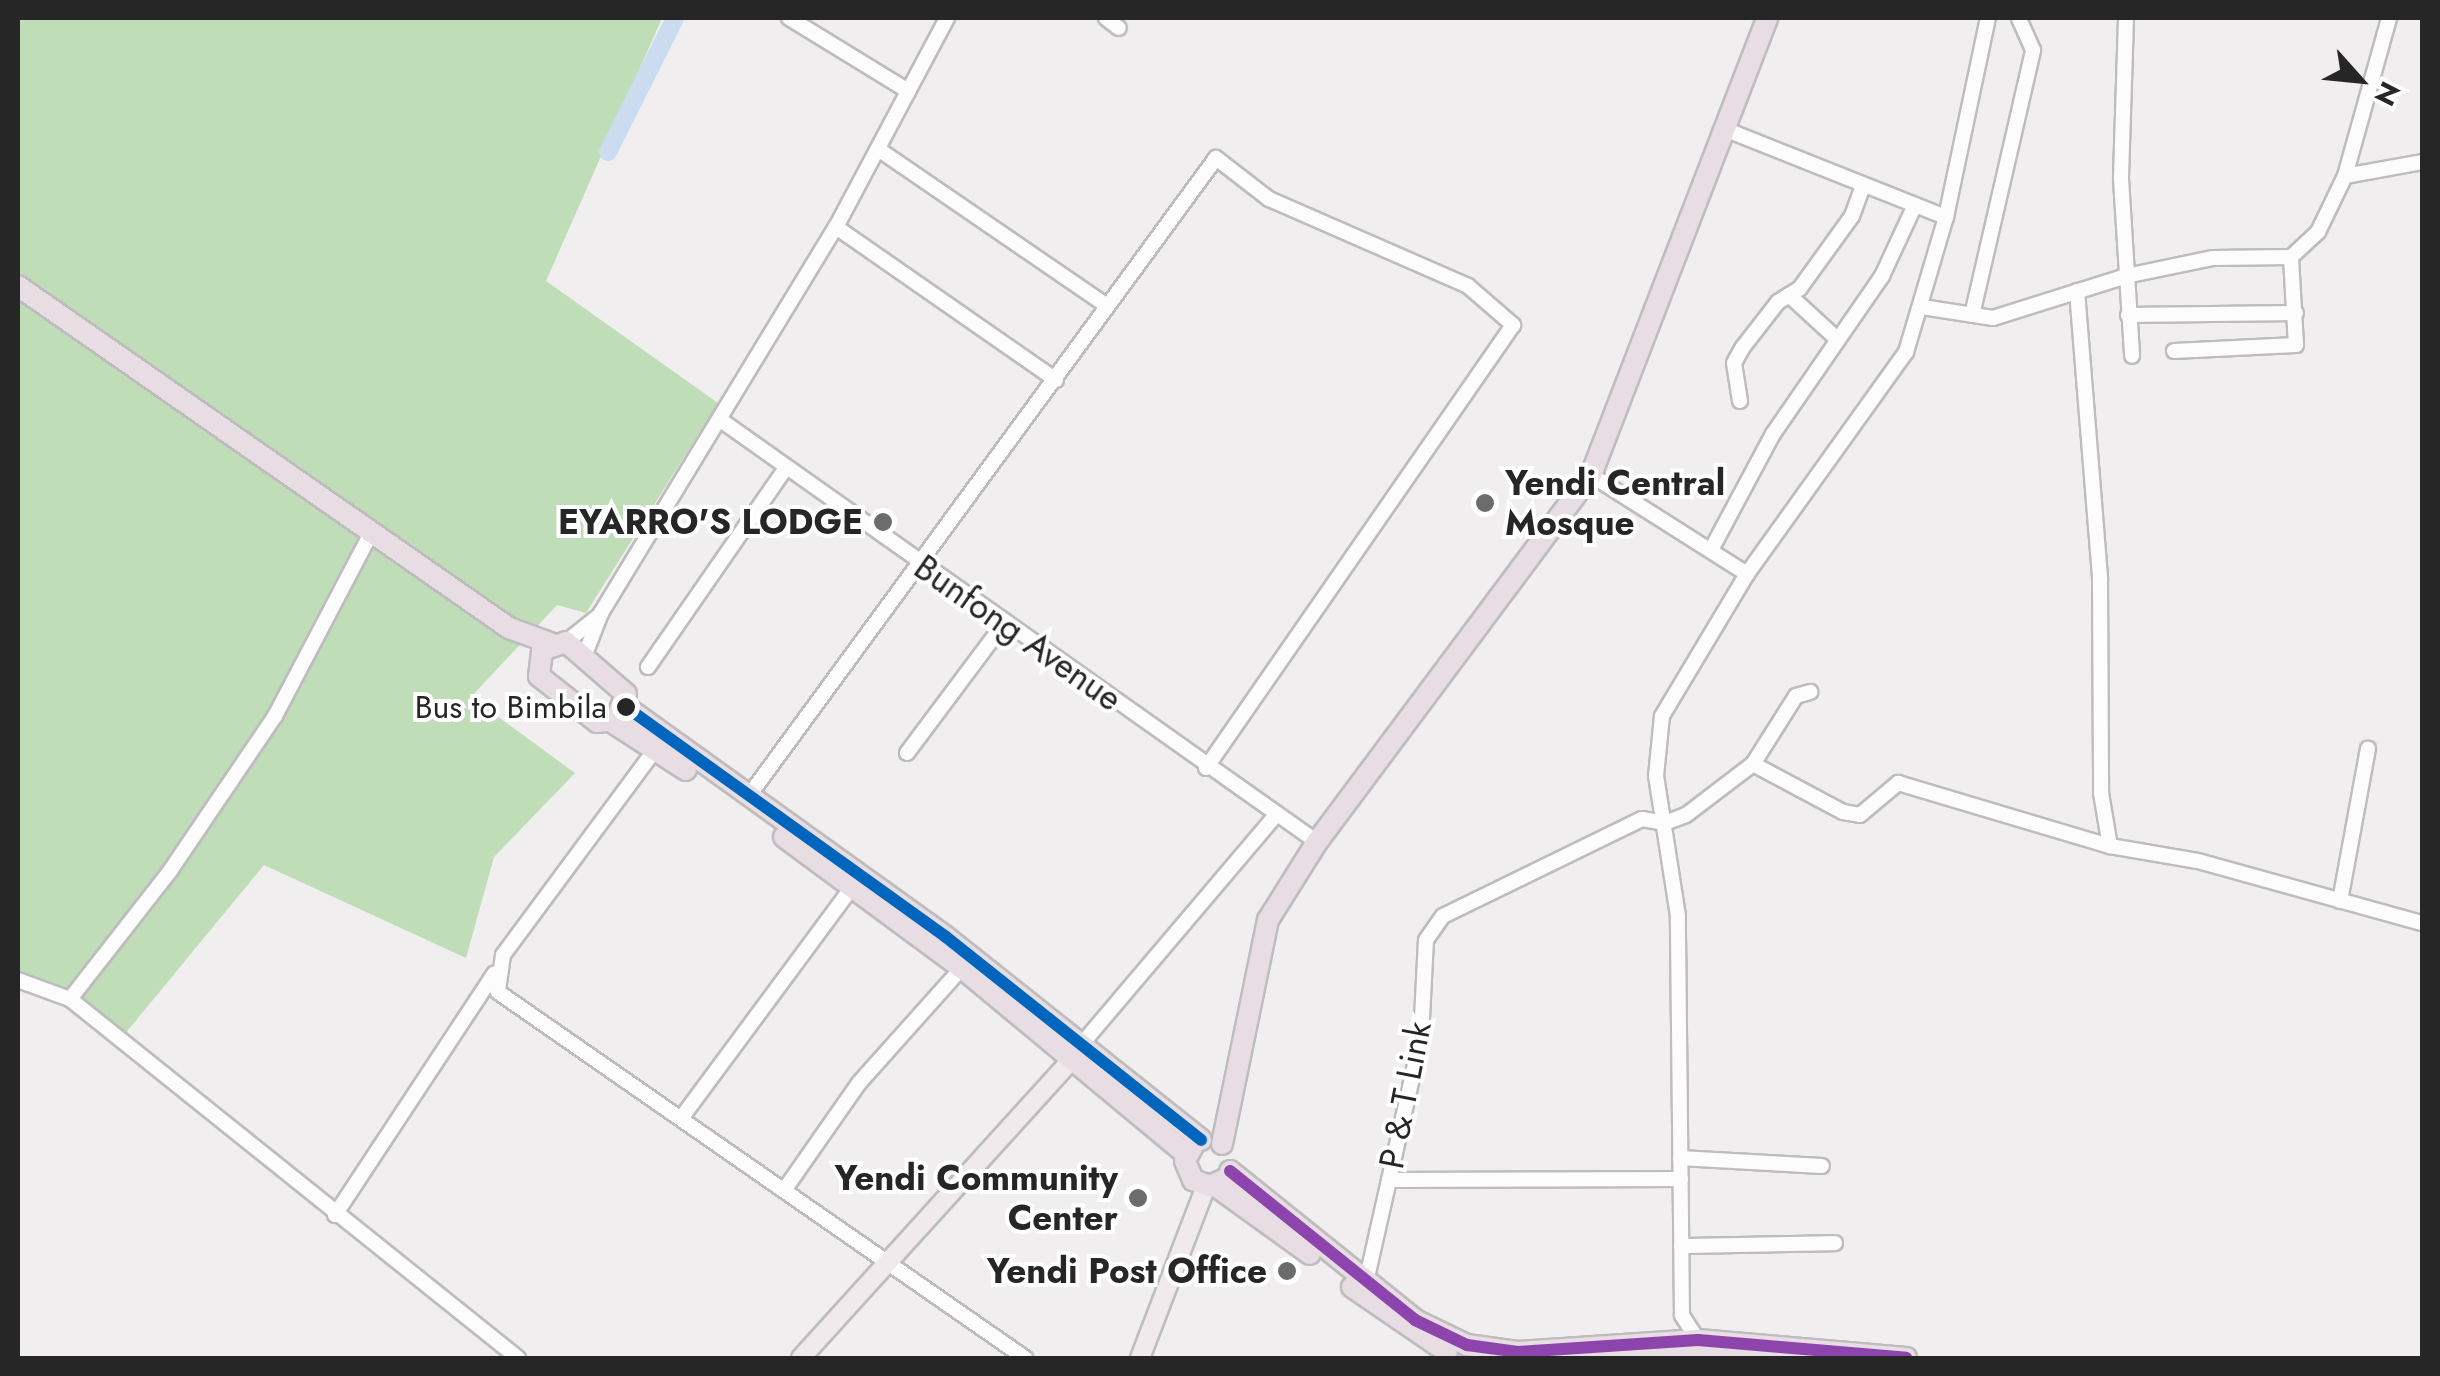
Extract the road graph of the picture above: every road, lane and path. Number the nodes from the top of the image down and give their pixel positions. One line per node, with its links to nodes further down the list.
1 (789, 18): 10 (street)
2 (947, 18): 10 (street)
3 (1106, 18): 9 (street)
4 (1767, 18): 11 (highway)
5 (1988, 18): 17 (street)
6 (2019, 18): 27 (street)
7 (2126, 18): 20 (street)
8 (2389, 18): 14 (street)
9 (1119, 28)
10 (908, 91): 12 (street)
11 (1722, 128): 15 (street); 36 (highway)
12 (878, 149): 18 (street); 24 (street)
13 (2422, 162): 14 (street)
14 (2345, 176): 19 (street)
15 (1862, 189): 16 (street); 23 (street)
16 (1915, 205): 17 (street); 29 (street)
17 (1946, 217): 25 (street)
18 (836, 227): 32 (street); 34 (street)
19 (2291, 257): 20 (street); 26 (street)
20 (2126, 276): 22 (street); 28 (street)
21 (18, 286): 37 (highway)
22 (2077, 292): 27 (street); 59 (street)
23 (1789, 295): 29 (street); 33 (street)
24 (1106, 306): 32 (street); 54 (street)
25 (1922, 307): 27 (street); 40 (street)
26 (2296, 313): 28 (street); 30 (street)
27 (1972, 315)
28 (2128, 316): 31 (street)
29 (1836, 338): 38 (street)
30 (2174, 351)
31 (2132, 356)
32 (1056, 380): 39 (street)
33 (1740, 401)
34 (722, 421): 35 (street, Bunfong Avenue); 41 (street)
35 (785, 469): 39 (street, Bunfong Avenue); 47 (street)
36 (1592, 475): 38 (street); 58 (highway)
37 (371, 532): 43 (highway); 66 (street)
38 (1711, 550): 40 (street)
39 (917, 562): 42 (street, Bunfong Avenue); 55 (street)
40 (1747, 574): 57 (street)
41 (601, 614): 44 (street); 45 (street)
42 (1005, 622): 52 (street); 54 (street, Bunfong Avenue)
43 (509, 628): 44 (highway); 46 (highway)
44 (558, 643): 45 (highway); 46 (highway)
45 (584, 658): 49 (highway)
46 (536, 664): 49 (highway)
47 (648, 668)
48 (1810, 692): 53 (street)
49 (619, 714): 51 (highway); 55 (highway)
50 (2368, 749): 61 (street)
51 (654, 751): 60 (highway); 64 (street)
52 (907, 753)
53 (1753, 764): 57 (street); 59 (street)
54 (1206, 768): 56 (street, Bunfong Avenue)
55 (748, 797): 67 (highway)
56 (1276, 814): 58 (street, Bunfong Avenue); 67 (street)
57 (1665, 823): 69 (street); 72 (street, P & T Link)
58 (1316, 842): 70 (highway)
59 (2110, 846): 61 (street)
60 (852, 886): 63 (highway); 68 (street)
61 (2340, 901): 62 (street)
62 (2422, 923)
63 (962, 968): 67 (highway); 74 (street)
64 (494, 973): 68 (street); 75 (street)
65 (18, 980): 66 (street)
66 (70, 998): 75 (street)
67 (1076, 1053): 70 (highway); 78 (main road)
68 (682, 1118): 74 (street)
69 (1680, 1158): 71 (street); 73 (street)
70 (1204, 1160): 79 (highway); 86 (main road); 87 (highway)
71 (1822, 1166)
72 (1389, 1180): 73 (street); 79 (street, P & T Link)
73 (1681, 1180): 77 (street)
74 (785, 1188): 78 (street)
75 (335, 1215): 83 (street)
76 (1835, 1244): 77 (street)
77 (1681, 1246): 80 (street)
78 (888, 1266): 84 (main road); 85 (street)
79 (1366, 1282): 81 (highway)
80 (1682, 1315): 81 (street); 82 (street)
81 (1664, 1341): 82 (highway)
82 (1693, 1349): 89 (highway); 90 (highway); 91 (highway)
83 (518, 1358)
84 (801, 1358)
85 (1026, 1358)
86 (1140, 1358)
87 (1470, 1358)
88 (1562, 1358): 89 (highway)
89 (1612, 1358)
90 (1758, 1358)
91 (1906, 1358)

